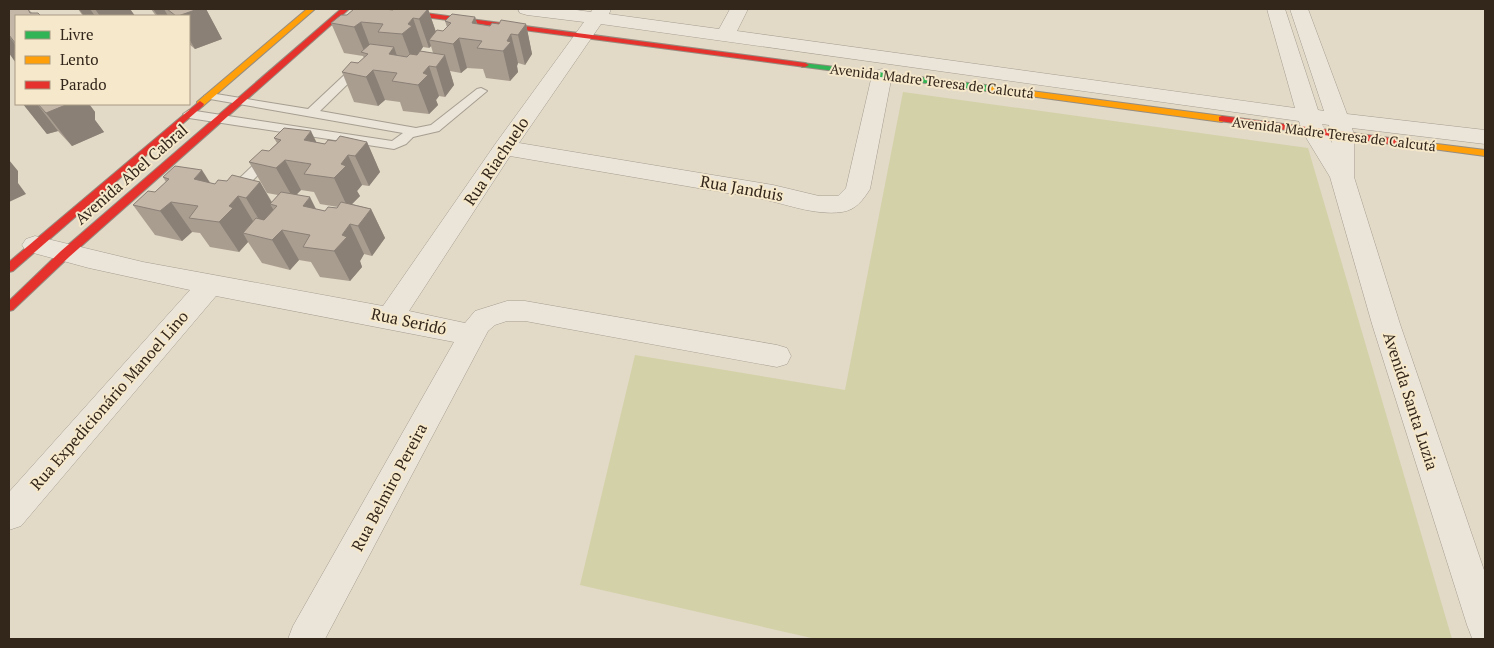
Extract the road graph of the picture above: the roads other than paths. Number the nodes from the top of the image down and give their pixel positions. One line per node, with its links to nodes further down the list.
1 (311, 9): 14 (street, Avenida Abel Cabral)
2 (345, 9): 15 (street, Avenida Abel Cabral)
3 (379, 9): 10 (street, Avenida Madre Teresa de Calcutá)
4 (527, 9): 8 (street, Avenida Madre Teresa de Calcutá)
5 (739, 9): 9 (street)
6 (1276, 9): 19 (street, Avenida Santa Luzia)
7 (1299, 9): 20 (street, Avenida Santa Luzia)
8 (599, 13): 9 (street, Avenida Madre Teresa de Calcutá); 10 (street, Rua Riachuelo)
9 (726, 34): 19 (street, Avenida Madre Teresa de Calcutá)
10 (584, 37): 12 (street, Avenida Madre Teresa de Calcutá); 24 (street, Rua Riachuelo)
11 (362, 64): 17 (lane)
12 (882, 75): 19 (street, Avenida Madre Teresa de Calcutá); 24 (street, Rua Janduis)
13 (481, 91): 22 (lane)
14 (210, 96): 15 (lane); 16 (street, Avenida Abel Cabral)
15 (238, 102): 17 (lane); 18 (street, Avenida Abel Cabral)
16 (189, 114): 18 (lane); 28 (street, Avenida Abel Cabral)
17 (310, 114): 22 (lane)
18 (219, 119): 21 (lane); 29 (street, Avenida Abel Cabral)
19 (1311, 124): 20 (street, Avenida Madre Teresa de Calcutá); 26 (street, Avenida Santa Luzia)
20 (1341, 128): 23 (street, Avenida Madre Teresa de Calcutá); 25 (street, Avenida Madre Teresa de Calcutá); 26 (street, Avenida Santa Luzia)
21 (296, 132): 22 (lane); 27 (lane)
22 (408, 134)
23 (1485, 137)
24 (504, 148): 33 (street, Rua Riachuelo)
25 (1485, 153)
26 (1342, 177): 37 (street, Avenida Santa Luzia)
27 (230, 194)
28 (35, 245): 29 (street, Rua Seridó); 30 (street, Avenida Abel Cabral)
29 (65, 254): 31 (street, Rua Seridó); 32 (street, Avenida Abel Cabral)
30 (9, 268)
31 (210, 284): 33 (street, Rua Seridó); 36 (street, Rua Expedicionário Manoel Lino)
32 (9, 307)
33 (392, 316): 34 (street, Rua Seridó)
34 (472, 335): 35 (street); 38 (street, Rua Belmiro Pereira)
35 (777, 356)
36 (9, 515)
37 (1485, 625)
38 (306, 639)

